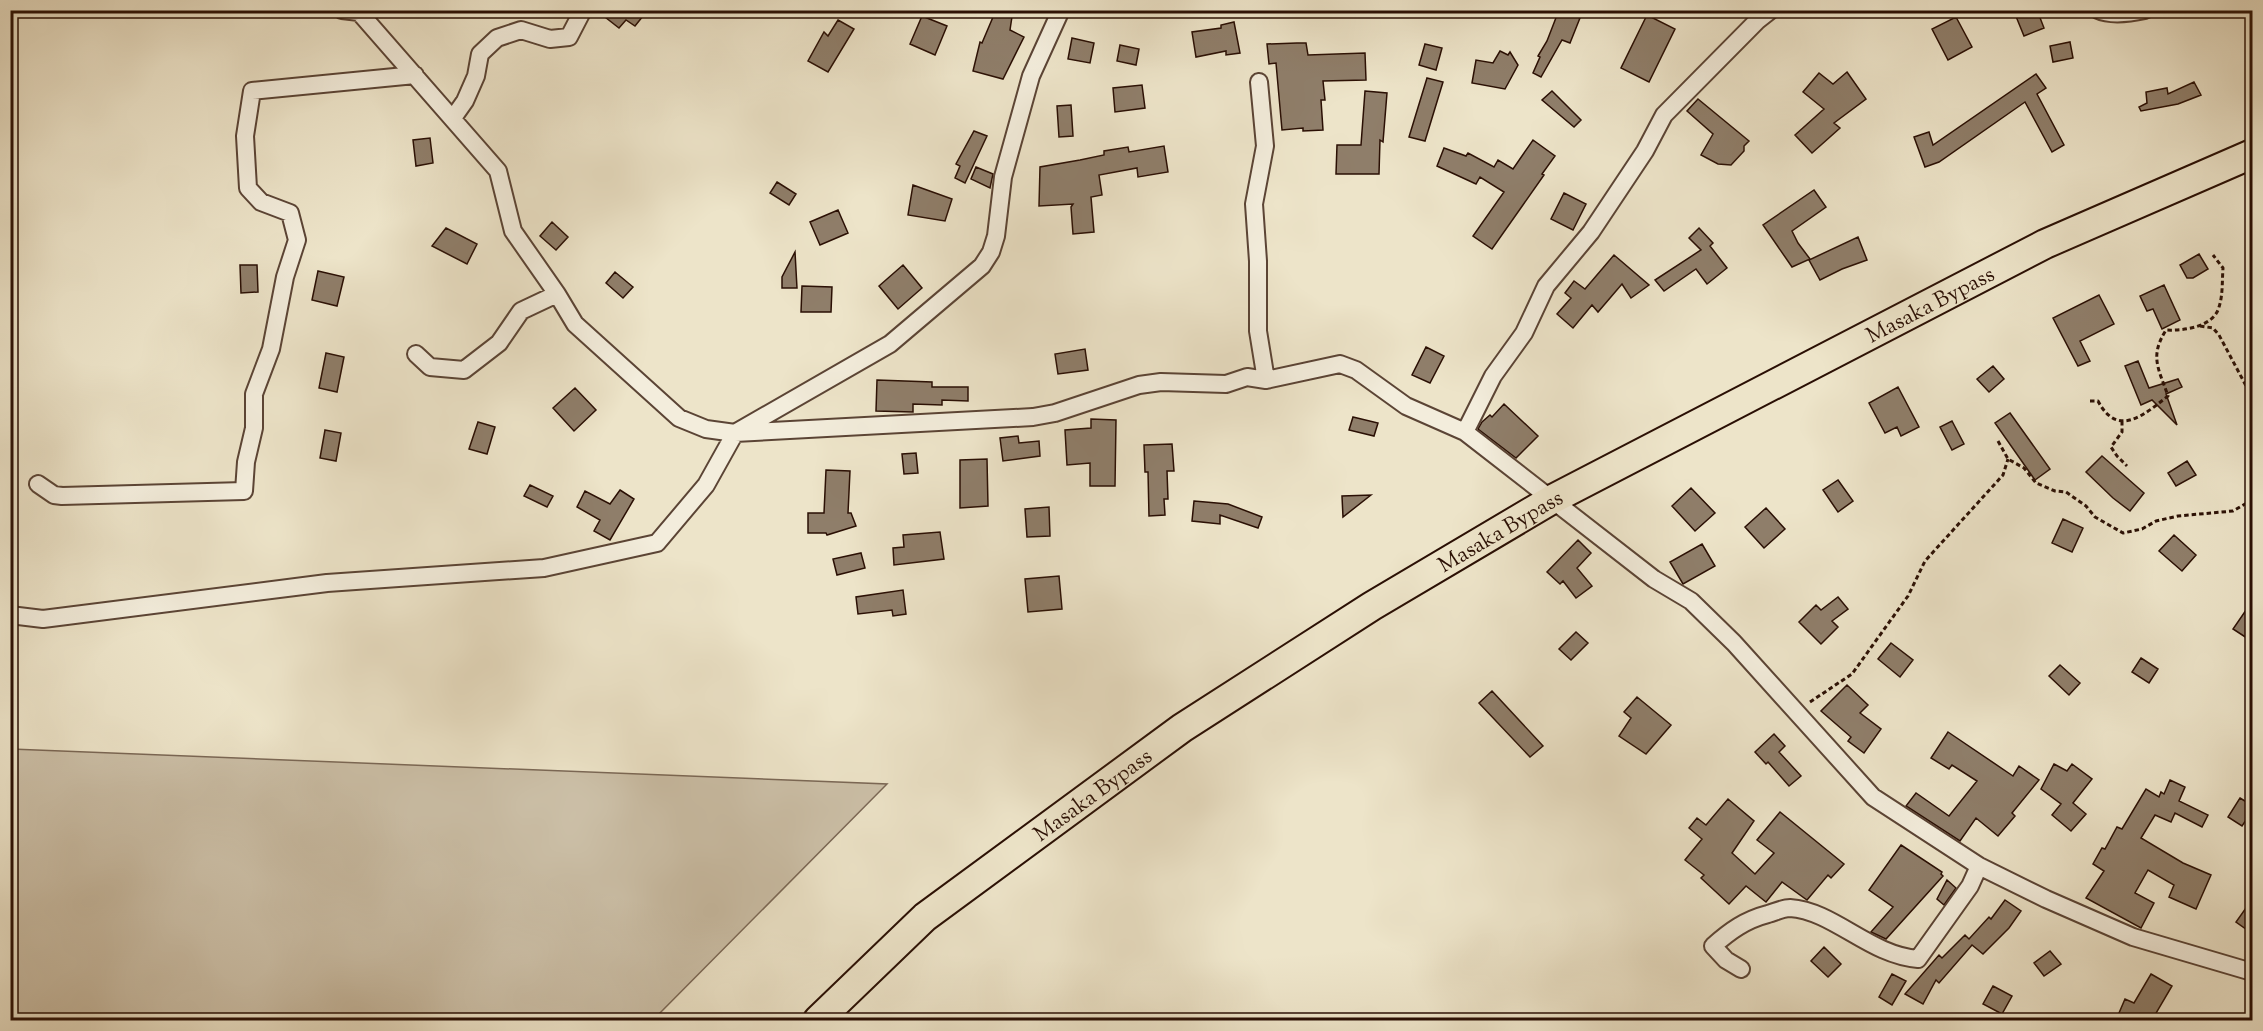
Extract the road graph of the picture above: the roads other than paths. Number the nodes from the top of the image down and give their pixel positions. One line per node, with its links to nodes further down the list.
1 (583, 10): 9 (street)
2 (1061, 10): 15 (street)
3 (1771, 10): 14 (street)
4 (2098, 10): 5 (street)
5 (2145, 10)
6 (354, 11): 7 (street)
7 (415, 75): 9 (street); 16 (street)
8 (1259, 82): 13 (street)
9 (453, 118): 11 (street)
10 (2253, 154): 17 (highway, Masaka Bypass)
11 (558, 294): 12 (street); 15 (street)
12 (416, 354)
13 (1266, 380): 14 (street); 15 (street)
14 (1465, 432): 17 (street)
15 (735, 434): 18 (street)
16 (38, 484)
17 (1551, 500): 19 (street); 22 (highway, Masaka Bypass)
18 (10, 615)
19 (1979, 866): 20 (street); 21 (street)
20 (1741, 969)
21 (2253, 972)
22 (818, 1020)

